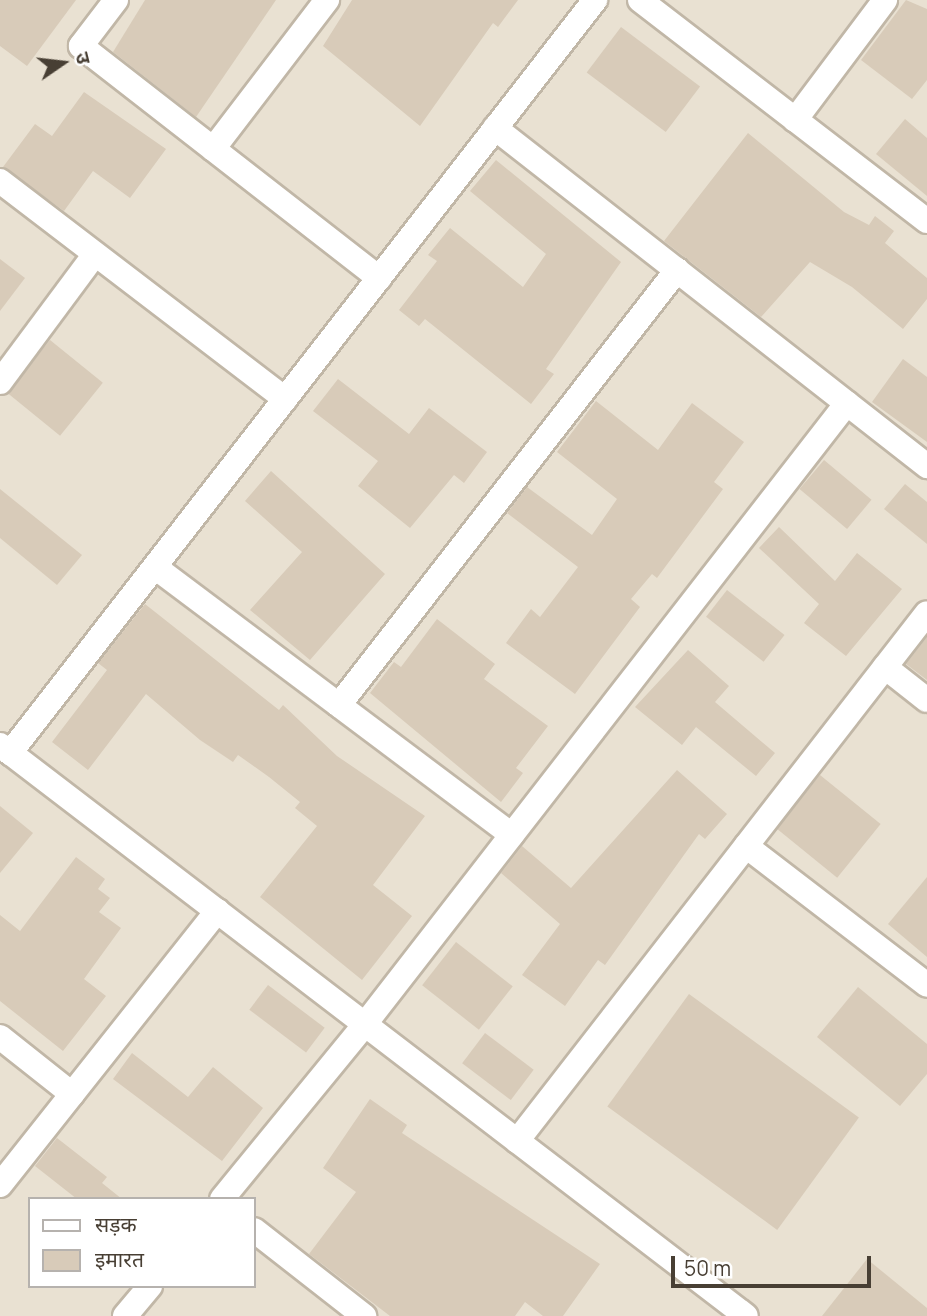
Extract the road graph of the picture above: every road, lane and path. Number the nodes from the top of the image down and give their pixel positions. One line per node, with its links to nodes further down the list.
1 (116, 0): 8 (street)
2 (327, 0): 8 (street)
3 (595, 0): 7 (street)
4 (640, 0): 6 (street)
5 (885, 0): 6 (street)
6 (795, 120): 10 (street)
7 (495, 128): 12 (street); 13 (street)
8 (213, 149): 13 (street)
9 (0, 181): 11 (street)
10 (927, 221)
11 (95, 254): 14 (street); 15 (street)
12 (677, 270): 16 (street); 22 (street)
13 (379, 278): 15 (street)
14 (0, 382)
15 (285, 399): 18 (street)
16 (847, 403): 17 (street); 24 (street)
17 (927, 466)
18 (155, 567): 22 (street); 23 (street)
19 (927, 613): 20 (street)
20 (885, 667): 21 (street); 25 (street)
21 (927, 700)
22 (339, 705): 24 (street)
23 (5, 749): 26 (street)
24 (512, 835): 28 (street)
25 (746, 846): 27 (street); 31 (street)
26 (217, 911): 28 (street); 30 (street)
27 (927, 985)
28 (365, 1024): 31 (street); 33 (street)
29 (0, 1037): 30 (street)
30 (72, 1094): 32 (street)
31 (517, 1141): 38 (street)
32 (0, 1185)
33 (224, 1197)
34 (256, 1232): 37 (street)
35 (147, 1288): 36 (street)
36 (125, 1316)
37 (364, 1316)
38 (746, 1316)

